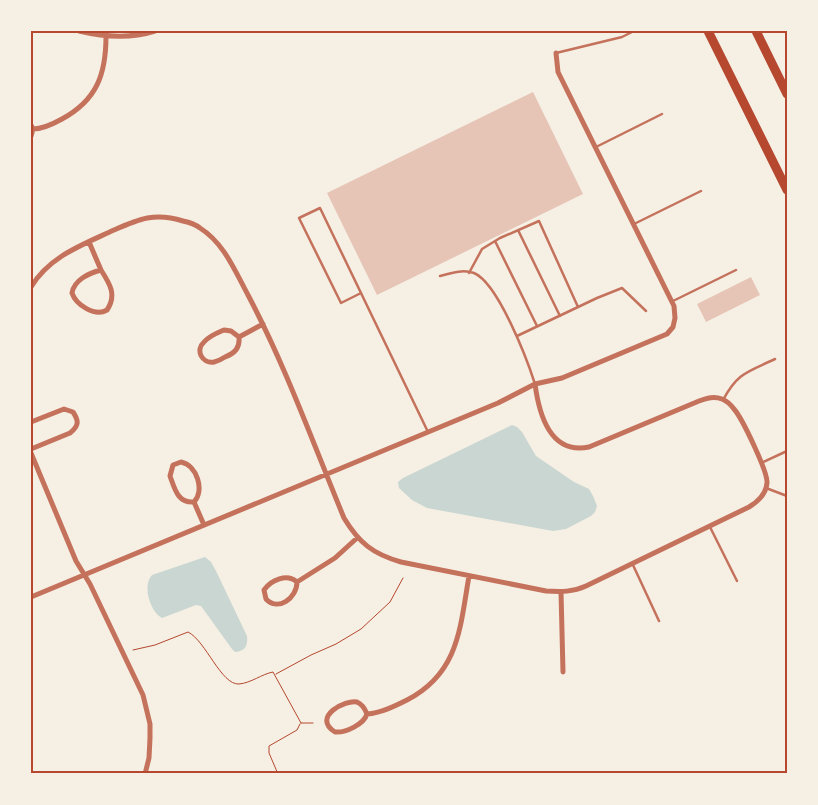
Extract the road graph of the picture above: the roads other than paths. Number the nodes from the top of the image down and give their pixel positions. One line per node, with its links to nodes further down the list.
1 (79, 31): 6 (street)
2 (155, 31): 6 (street)
3 (634, 31): 7 (lane)
4 (708, 31): 13 (highway)
5 (756, 31): 8 (highway)
6 (106, 36): 10 (street)
7 (556, 53): 12 (street)
8 (787, 94)
9 (662, 114): 12 (lane)
10 (32, 127): 11 (street)
11 (31, 136)
12 (595, 147): 15 (street)
13 (787, 190)
14 (701, 191): 15 (lane)
15 (633, 225): 25 (street)
16 (518, 230): 17 (lane); 26 (lane); 28 (lane)
17 (495, 241): 21 (lane); 30 (lane)
18 (89, 242): 19 (street); 23 (street); 29 (street)
19 (101, 270): 19 (street)
20 (736, 270): 25 (lane)
21 (469, 273): 22 (lane); 31 (lane)
22 (440, 276)
23 (31, 288)
24 (361, 293): 24 (lane); 37 (lane)
25 (672, 302): 34 (street)
26 (578, 307): 27 (lane); 28 (lane)
27 (646, 310)
28 (560, 316): 30 (lane)
29 (263, 324): 32 (street); 41 (street)
30 (537, 326): 31 (lane)
31 (517, 336): 34 (lane)
32 (239, 337): 32 (street)
33 (775, 360): 35 (lane)
34 (536, 384): 35 (street); 37 (street)
35 (724, 400): 40 (street)
36 (31, 422): 38 (street)
37 (428, 432): 41 (street)
38 (31, 451): 49 (street)
39 (787, 451): 40 (lane)
40 (762, 463): 42 (street)
41 (327, 474): 45 (street); 47 (street)
42 (766, 488): 43 (lane); 46 (street)
43 (787, 496)
44 (194, 502): 44 (street); 45 (street)
45 (204, 526): 49 (street)
46 (709, 526): 48 (street); 51 (lane)
47 (357, 538): 50 (street); 52 (street)
48 (632, 563): 53 (street); 55 (lane)
49 (85, 575): 54 (street); 58 (street)
50 (468, 576): 53 (street); 57 (street)
51 (736, 581)
52 (298, 582): 52 (street)
53 (561, 592): 56 (street)
54 (31, 597)
55 (659, 621)
56 (563, 672)
57 (368, 714): 57 (street)
58 (145, 774)

